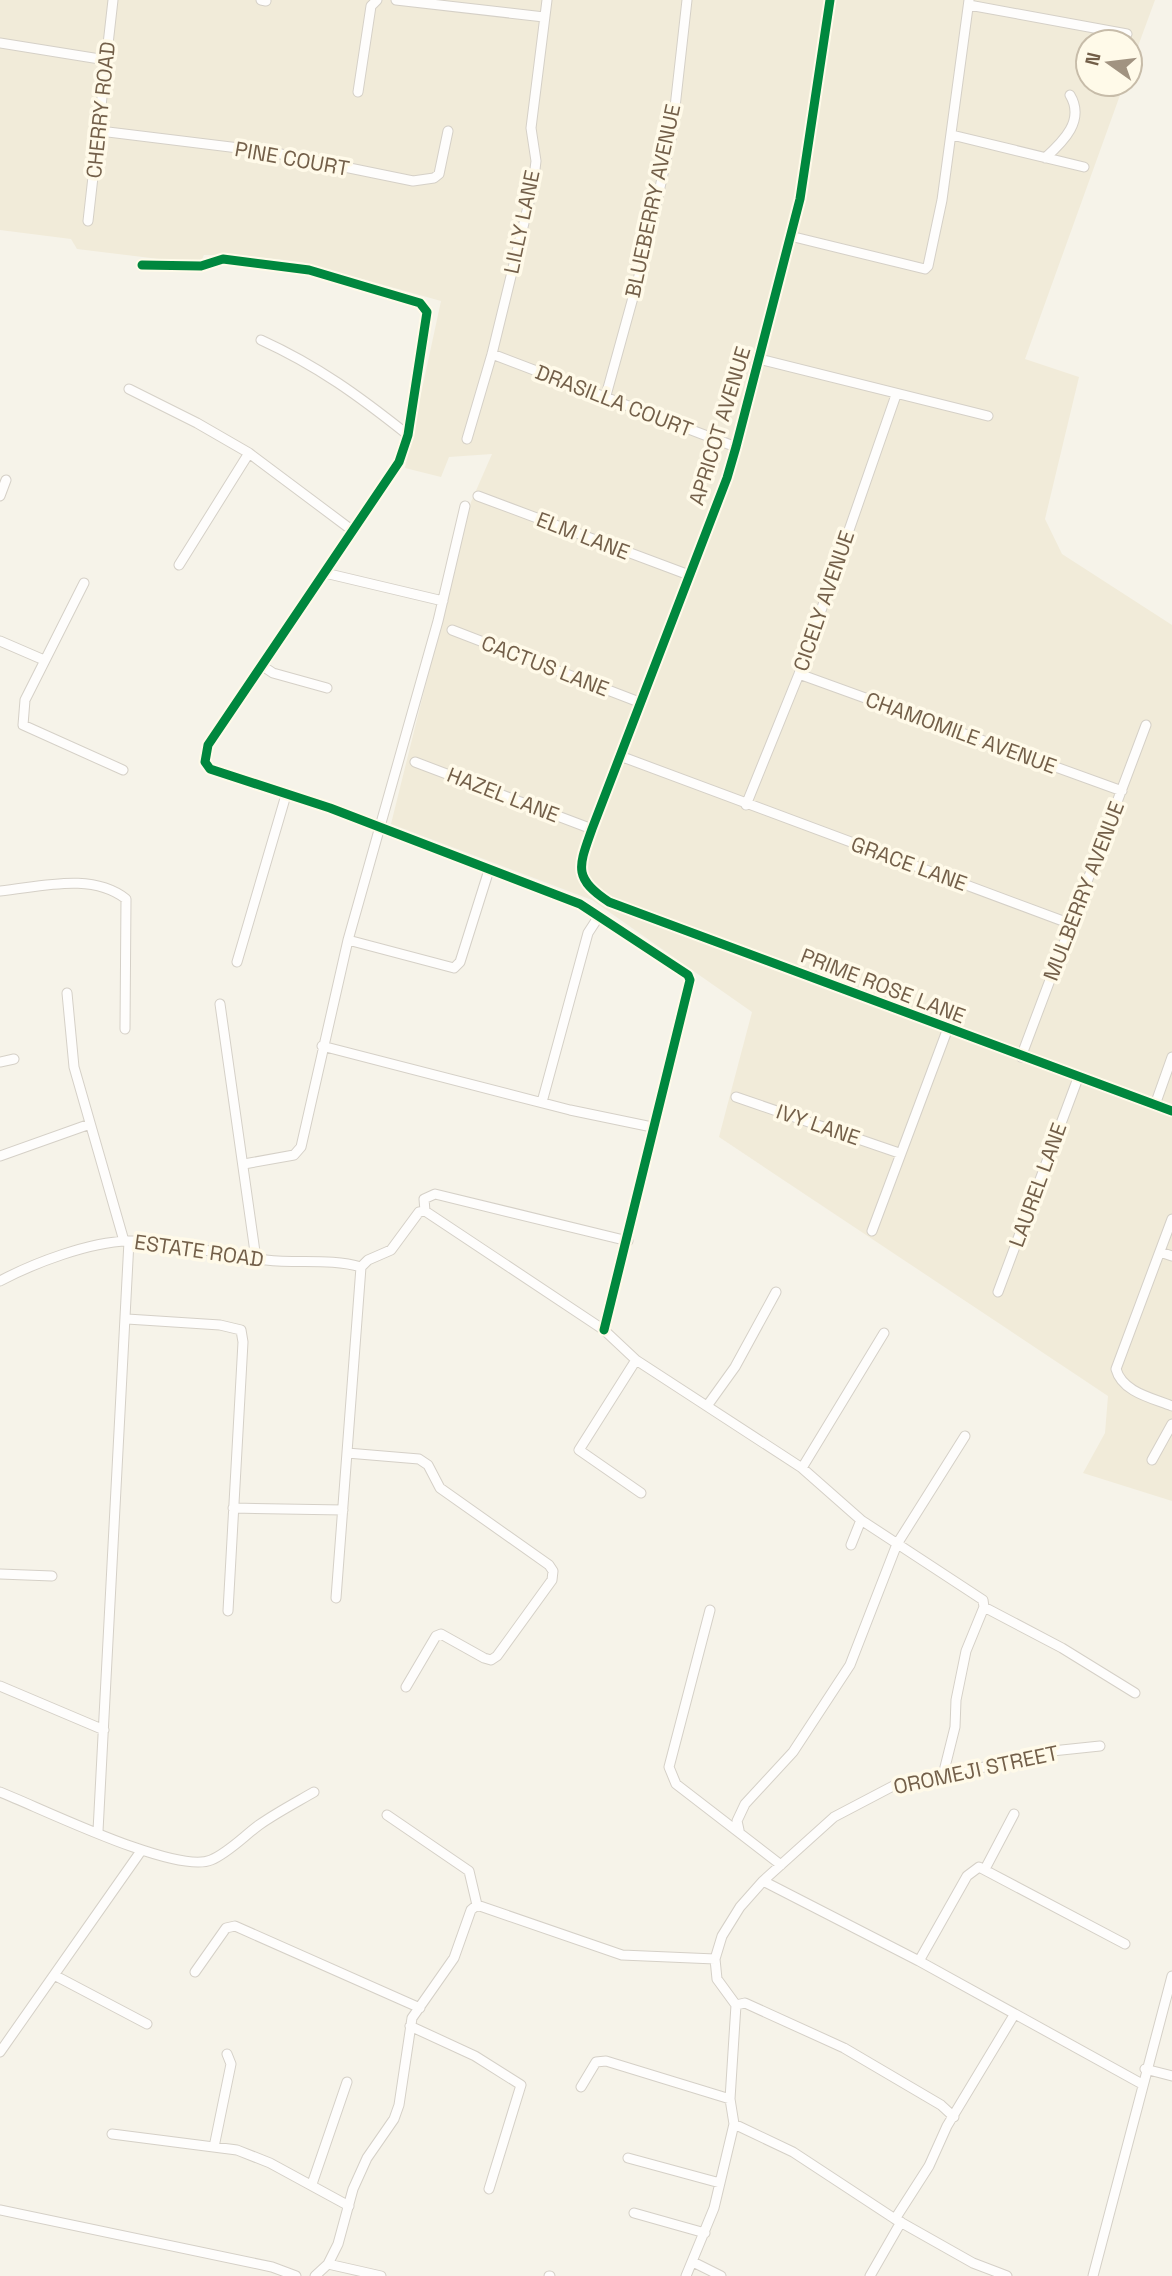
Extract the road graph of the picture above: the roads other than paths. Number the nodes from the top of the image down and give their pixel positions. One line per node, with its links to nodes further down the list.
1 (113, 0): 11 (street, CHERRY ROAD)
2 (377, 0): 12 (street)
3 (396, 0): 8 (street)
4 (547, 0): 8 (street, LILLY LANE)
5 (687, 0): 27 (street, BLUEBERRY AVENUE)
6 (830, 0): 20 (street, APRICOT AVENUE)
7 (969, 2): 9 (street); 16 (street)
8 (544, 17): 23 (street, LILLY LANE)
9 (1097, 28)
10 (0, 43): 11 (street)
11 (106, 60): 14 (street, CHERRY ROAD)
12 (358, 92)
13 (1070, 95): 17 (street)
14 (100, 131): 15 (street, PINE COURT); 19 (street, CHERRY ROAD)
15 (448, 131)
16 (952, 135): 17 (street); 20 (street)
17 (1045, 158): 18 (street)
18 (1084, 167)
19 (88, 220)
20 (790, 236): 24 (street, APRICOT AVENUE)
21 (142, 264): 29 (street)
22 (261, 340): 29 (street)
23 (492, 354): 27 (street, DRASILLA COURT); 30 (street, LILLY LANE)
24 (759, 359): 26 (street); 31 (street, APRICOT AVENUE)
25 (129, 389): 32 (street)
26 (896, 395): 28 (street); 47 (street, CICELY AVENUE)
27 (605, 399): 31 (street, DRASILLA COURT)
28 (988, 416)
29 (408, 435): 37 (street)
30 (467, 439)
31 (736, 447): 40 (street, APRICOT AVENUE)
32 (249, 453): 37 (street); 38 (street)
33 (6, 480): 34 (street)
34 (0, 496)
35 (478, 496): 40 (street, ELM LANE)
36 (466, 506): 42 (street)
37 (353, 531): 39 (street)
38 (179, 565)
39 (325, 573): 42 (street); 46 (street)
40 (689, 575): 49 (street, APRICOT AVENUE)
41 (84, 583): 45 (street)
42 (443, 601): 57 (street)
43 (452, 630): 49 (street, CACTUS LANE)
44 (0, 641): 45 (street)
45 (44, 660): 53 (street)
46 (261, 665): 48 (street); 55 (street)
47 (799, 674): 54 (street, CHAMOMILE AVENUE); 56 (street, CICELY AVENUE)
48 (327, 688)
49 (639, 702): 51 (street, APRICOT AVENUE)
50 (1146, 725): 54 (street, MULBERRY AVENUE)
51 (620, 756): 56 (street, GRACE LANE); 58 (street, APRICOT AVENUE)
52 (415, 762): 58 (street, HAZEL LANE)
53 (123, 769)
54 (1122, 791): 63 (street, MULBERRY AVENUE)
55 (286, 795): 57 (street); 65 (street)
56 (746, 805): 63 (street, GRACE LANE)
57 (379, 827): 59 (street); 64 (street)
58 (592, 829): 60 (street, APRICOT AVENUE)
59 (489, 870): 62 (street); 64 (street)
60 (586, 886): 68 (street, PRIME ROSE LANE)
61 (0, 891): 69 (street)
62 (599, 916): 77 (street); 81 (street)
63 (1071, 923): 71 (street, MULBERRY AVENUE)
64 (348, 940): 70 (street)
65 (237, 962)
66 (67, 993): 80 (street)
67 (220, 1004): 84 (street)
68 (948, 1028): 71 (street, PRIME ROSE LANE); 82 (street)
69 (125, 1029)
70 (322, 1046): 77 (street); 84 (street)
71 (1021, 1057): 75 (street, PRIME ROSE LANE)
72 (1172, 1058): 78 (street)
73 (14, 1059): 74 (street)
74 (0, 1062)
75 (1078, 1077): 78 (street, PRIME ROSE LANE); 96 (street, LAUREL LANE)
76 (736, 1097): 82 (street, IVY LANE)
77 (542, 1102): 81 (street)
78 (1155, 1105): 79 (street, PRIME ROSE LANE)
79 (1172, 1111)
80 (90, 1124): 83 (street); 88 (street)
81 (652, 1127): 89 (street)
82 (900, 1153): 87 (street)
83 (0, 1156)
84 (244, 1164): 92 (street)
85 (425, 1211): 89 (street); 93 (street); 98 (street)
86 (1172, 1219): 90 (street)
87 (872, 1231)
88 (126, 1241): 92 (street, ESTATE ROAD); 94 (street, ESTATE ROAD); 97 (street)
89 (628, 1241): 98 (street)
90 (1160, 1252): 91 (street); 102 (street)
91 (1172, 1256)
92 (256, 1259): 93 (street, ESTATE ROAD)
93 (361, 1267): 105 (street)
94 (0, 1281)
95 (776, 1292): 101 (street)
96 (998, 1292)
97 (127, 1320): 109 (street); 123 (street)
98 (604, 1330): 100 (street)
99 (884, 1333): 107 (street)
100 (636, 1360): 101 (street); 108 (street)
101 (706, 1406): 107 (street)
102 (1172, 1406)
103 (1172, 1424): 106 (street)
104 (965, 1436): 112 (street)
105 (347, 1453): 110 (street); 121 (street)
106 (1152, 1460)
107 (802, 1468): 111 (street)
108 (641, 1493)
109 (233, 1508): 110 (street); 119 (street)
110 (343, 1510): 116 (street)
111 (861, 1520): 112 (street); 113 (street)
112 (897, 1544): 117 (street); 130 (street)
113 (851, 1545)
114 (0, 1574): 115 (street)
115 (52, 1576)
116 (336, 1598)
117 (984, 1608): 122 (street); 125 (street)
118 (710, 1610): 130 (street)
119 (228, 1611)
120 (0, 1686): 123 (street)
121 (406, 1688)
122 (1135, 1693)
123 (104, 1730): 131 (street)
124 (1100, 1746): 125 (street, OROMEJI STREET)
125 (942, 1779): 133 (street, OROMEJI STREET)
126 (0, 1792): 131 (street)
127 (314, 1792): 132 (street)
128 (1014, 1814): 134 (street)
129 (387, 1815): 136 (street)
130 (738, 1830): 133 (street)
131 (97, 1831): 132 (street)
132 (141, 1851): 141 (street)
133 (780, 1865): 135 (street, OROMEJI STREET)
134 (985, 1869): 137 (street); 139 (street)
135 (763, 1881): 138 (street, OROMEJI STREET); 139 (street)
136 (477, 1905): 138 (street); 144 (street)
137 (1125, 1944)
138 (715, 1959): 143 (street)
139 (919, 1961): 145 (street)
140 (195, 1972): 144 (street)
141 (54, 1975): 146 (street); 148 (street)
142 (1172, 1976): 150 (street)
143 (736, 2005): 155 (street); 156 (street)
144 (419, 2008): 147 (street)
145 (1014, 2015): 153 (street); 156 (street)
146 (147, 2024)
147 (410, 2026): 163 (street); 164 (street)
148 (0, 2052)
149 (227, 2054): 159 (street)
150 (1145, 2069): 151 (street); 153 (street)
151 (1172, 2076)
152 (346, 2082): 162 (street)
153 (1142, 2084): 178 (street)
154 (582, 2087): 155 (street)
155 (730, 2099): 157 (street)
156 (954, 2117): 167 (street)
157 (734, 2124): 161 (street); 167 (street)
158 (112, 2134): 159 (street)
159 (214, 2147): 162 (street)
160 (628, 2158): 161 (street)
161 (720, 2183): 168 (street)
162 (312, 2184): 164 (street)
163 (489, 2189)
164 (349, 2206): 170 (street)
165 (0, 2210): 171 (street)
166 (634, 2213): 168 (street)
167 (898, 2220): 176 (street); 177 (street)
168 (705, 2233): 169 (street)
169 (693, 2262): 174 (street); 175 (street)
170 (328, 2264): 172 (street); 173 (street)
171 (296, 2276)
172 (315, 2276)
173 (381, 2276)
174 (686, 2276)
175 (721, 2276)
176 (870, 2276)
177 (1007, 2276)
178 (1093, 2276)

